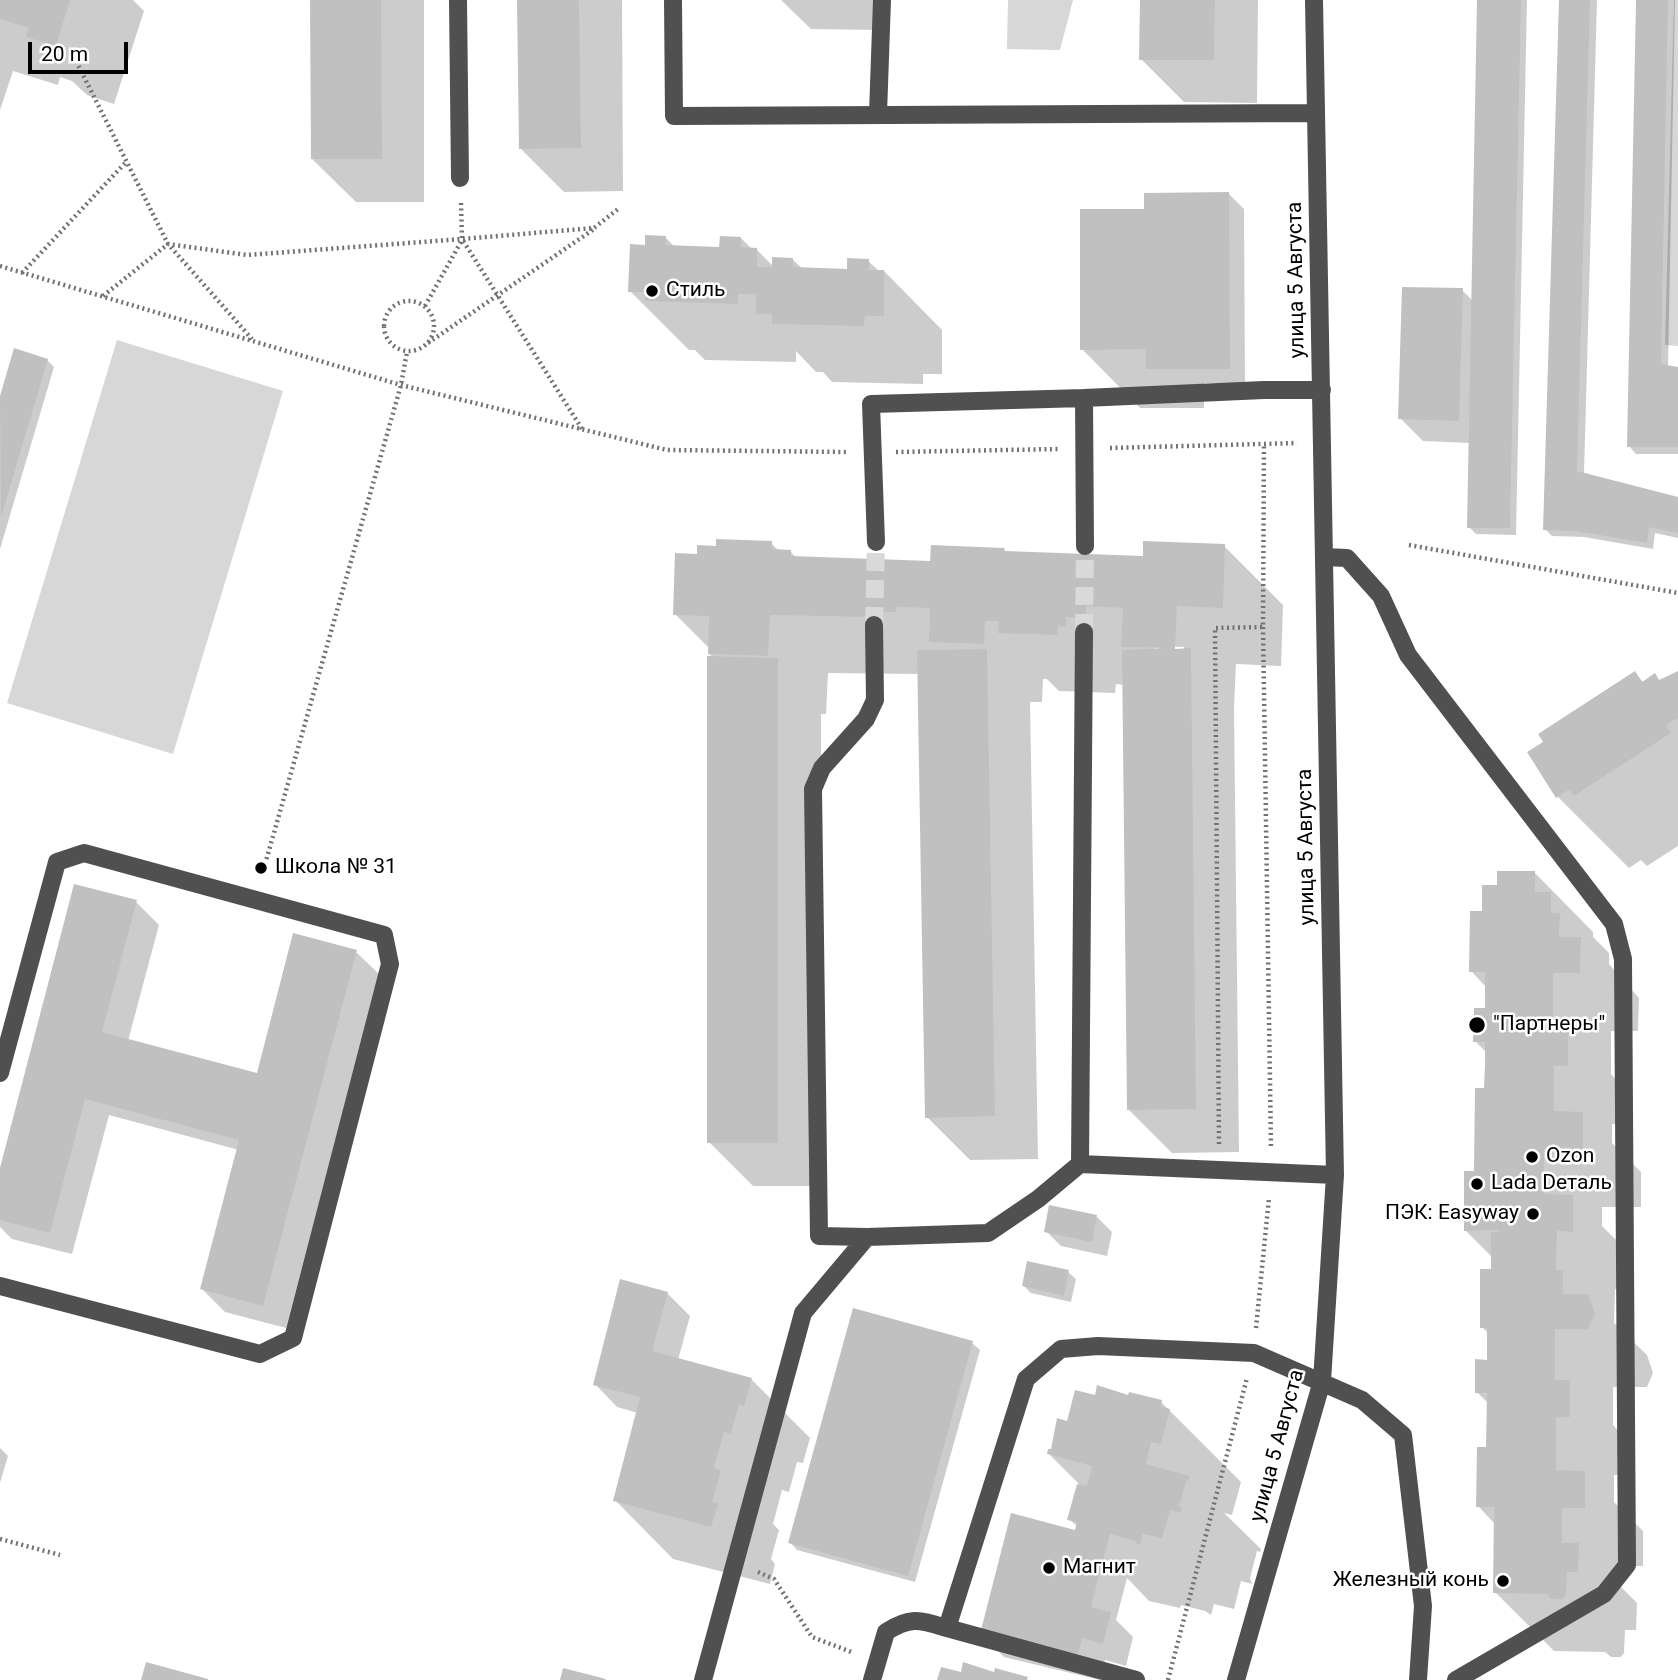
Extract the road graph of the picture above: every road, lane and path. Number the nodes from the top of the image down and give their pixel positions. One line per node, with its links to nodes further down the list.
1 (458, 0): 9 (street)
2 (673, 0): 7 (street)
3 (882, 0): 7 (street)
4 (1314, 0): 6 (street, улица 5 Августа)
5 (76, 61): 8 (path)
6 (1316, 113): 7 (street); 23 (street, улица 5 Августа)
7 (878, 114)
8 (126, 162): 13 (path); 15 (path)
9 (460, 178): 12 (path)
10 (618, 209): 11 (path)
11 (594, 228): 12 (path); 16 (path)
12 (462, 239): 13 (path); 16 (path); 18 (path)
13 (167, 244): 17 (path); 19 (path)
14 (0, 266): 15 (path)
15 (22, 273): 17 (path)
16 (497, 294): 20 (path); 25 (path)
17 (103, 296): 19 (path)
18 (425, 306): 20 (path); 21 (path)
19 (254, 341): 22 (path)
20 (428, 343): 21 (path)
21 (407, 352): 22 (path)
22 (401, 385): 25 (path); 35 (path)
23 (1321, 390): 24 (street); 31 (street, улица 5 Августа)
24 (1084, 398): 27 (street); 30 (street)
25 (583, 430): 27 (path)
26 (1264, 443): 38 (path)
27 (873, 453): 28 (street)
28 (876, 542)
29 (1409, 545): 32 (path)
30 (1084, 546)
31 (1325, 557): 39 (street, улица 5 Августа); 53 (street)
32 (1678, 593)
33 (874, 625): 40 (street)
34 (1084, 632): 37 (street)
35 (255, 900): 36 (street); 41 (street)
36 (0, 1073)
37 (1080, 1164): 38 (street); 40 (street)
38 (1220, 1169): 39 (street)
39 (1335, 1175): 42 (street, улица 5 Августа)
40 (867, 1237): 45 (street)
41 (0, 1286)
42 (1322, 1381): 46 (street); 51 (street, улица 5 Августа); 52 (street)
43 (0, 1539): 44 (path)
44 (60, 1555)
45 (735, 1562): 47 (path); 48 (street)
46 (947, 1629): 49 (street); 50 (street)
47 (849, 1651)
48 (703, 1680)
49 (872, 1680)
50 (1136, 1680)
51 (1236, 1680)
52 (1418, 1680)
53 (1456, 1680)

